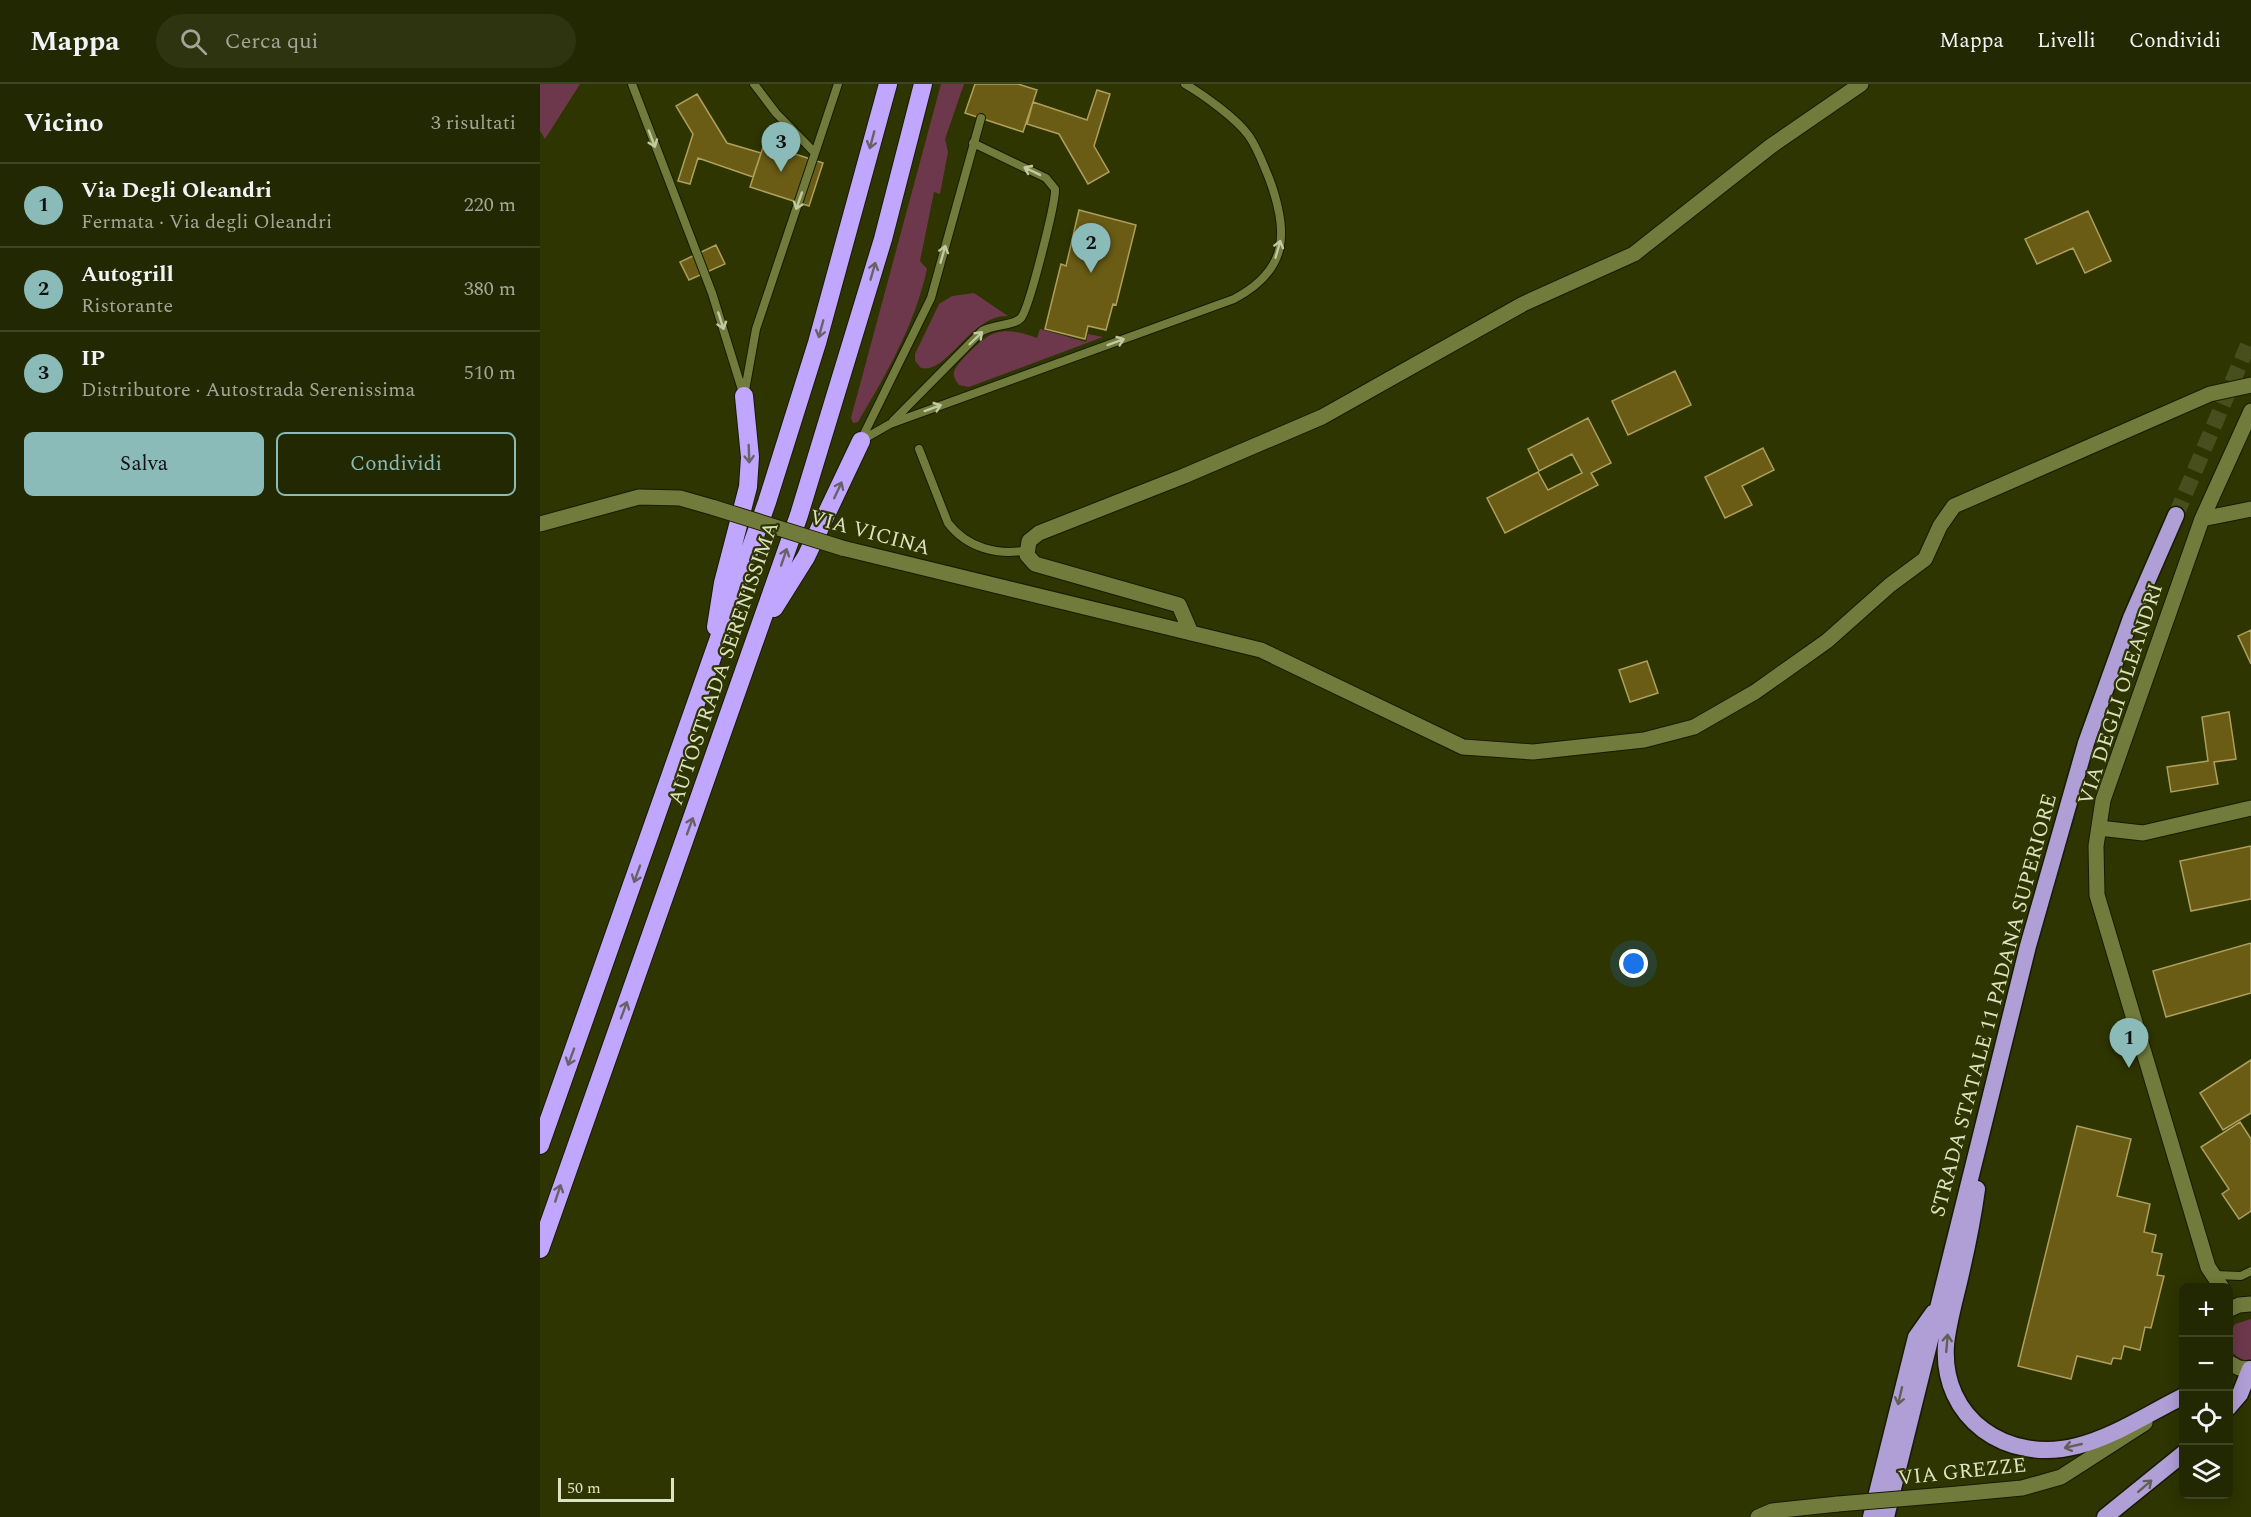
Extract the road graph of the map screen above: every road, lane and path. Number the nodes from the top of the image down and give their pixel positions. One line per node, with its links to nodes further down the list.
1 (632, 84): 12 (lane, one-way to 12)
2 (754, 84): 10 (lane)
3 (838, 84): 10 (lane)
4 (888, 84): 24 (highway, AUTOSTRADA SERENISSIMA, one-way to 24)
5 (923, 84): 22 (highway, AUTOSTRADA SERENISSIMA, one-way to 5)
6 (1185, 84): 14 (lane, one-way to 6)
7 (1861, 84): 21 (street)
8 (981, 118): 9 (lane)
9 (973, 143): 14 (lane, one-way to 9); 15 (lane, one-way to 9)
10 (815, 153): 12 (lane, one-way to 12)
11 (2251, 385): 23 (street, VIA VICINA)
12 (744, 396): 24 (highway, one-way to 24)
13 (2251, 411): 19 (street, VIA DEGLI OLEANDRI)
14 (890, 424): 15 (lane)
15 (861, 441): 22 (highway, one-way to 15)
16 (920, 449): 21 (lane)
17 (2251, 509): 19 (street)
18 (2176, 515): 27 (highway, STRADA STATALE 11 PADANA SUPERIORE)
19 (2202, 519): 26 (street, VIA DEGLI OLEANDRI)
20 (540, 524): 23 (street, VIA VICINA, bridge)
21 (1028, 550): 23 (street)
22 (759, 633): 29 (highway, AUTOSTRADA SERENISSIMA, one-way to 22)
23 (1191, 633)
24 (707, 680): 28 (highway, AUTOSTRADA SERENISSIMA, one-way to 28)
25 (2251, 808): 26 (street)
26 (2099, 828): 31 (street, VIA DEGLI OLEANDRI)
27 (1990, 1096): 32 (highway, STRADA STATALE 11 PADANA SUPERIORE); 34 (highway, one-way to 27)
28 (540, 1145)
29 (540, 1249)
30 (2251, 1271): 31 (lane)
31 (2216, 1283)
32 (1938, 1305): 39 (highway, one-way to 39); 40 (highway, STRADA STATALE 11 PADANA SUPERIORE)
33 (2239, 1368): 36 (highway)
34 (2179, 1399)
35 (2179, 1400): 38 (street, VIA GREZZE, bridge)
36 (2233, 1403)
37 (2179, 1457): 41 (highway, one-way to 37)
38 (1758, 1517)
39 (1871, 1517)
40 (1886, 1517)
41 (2105, 1517)

